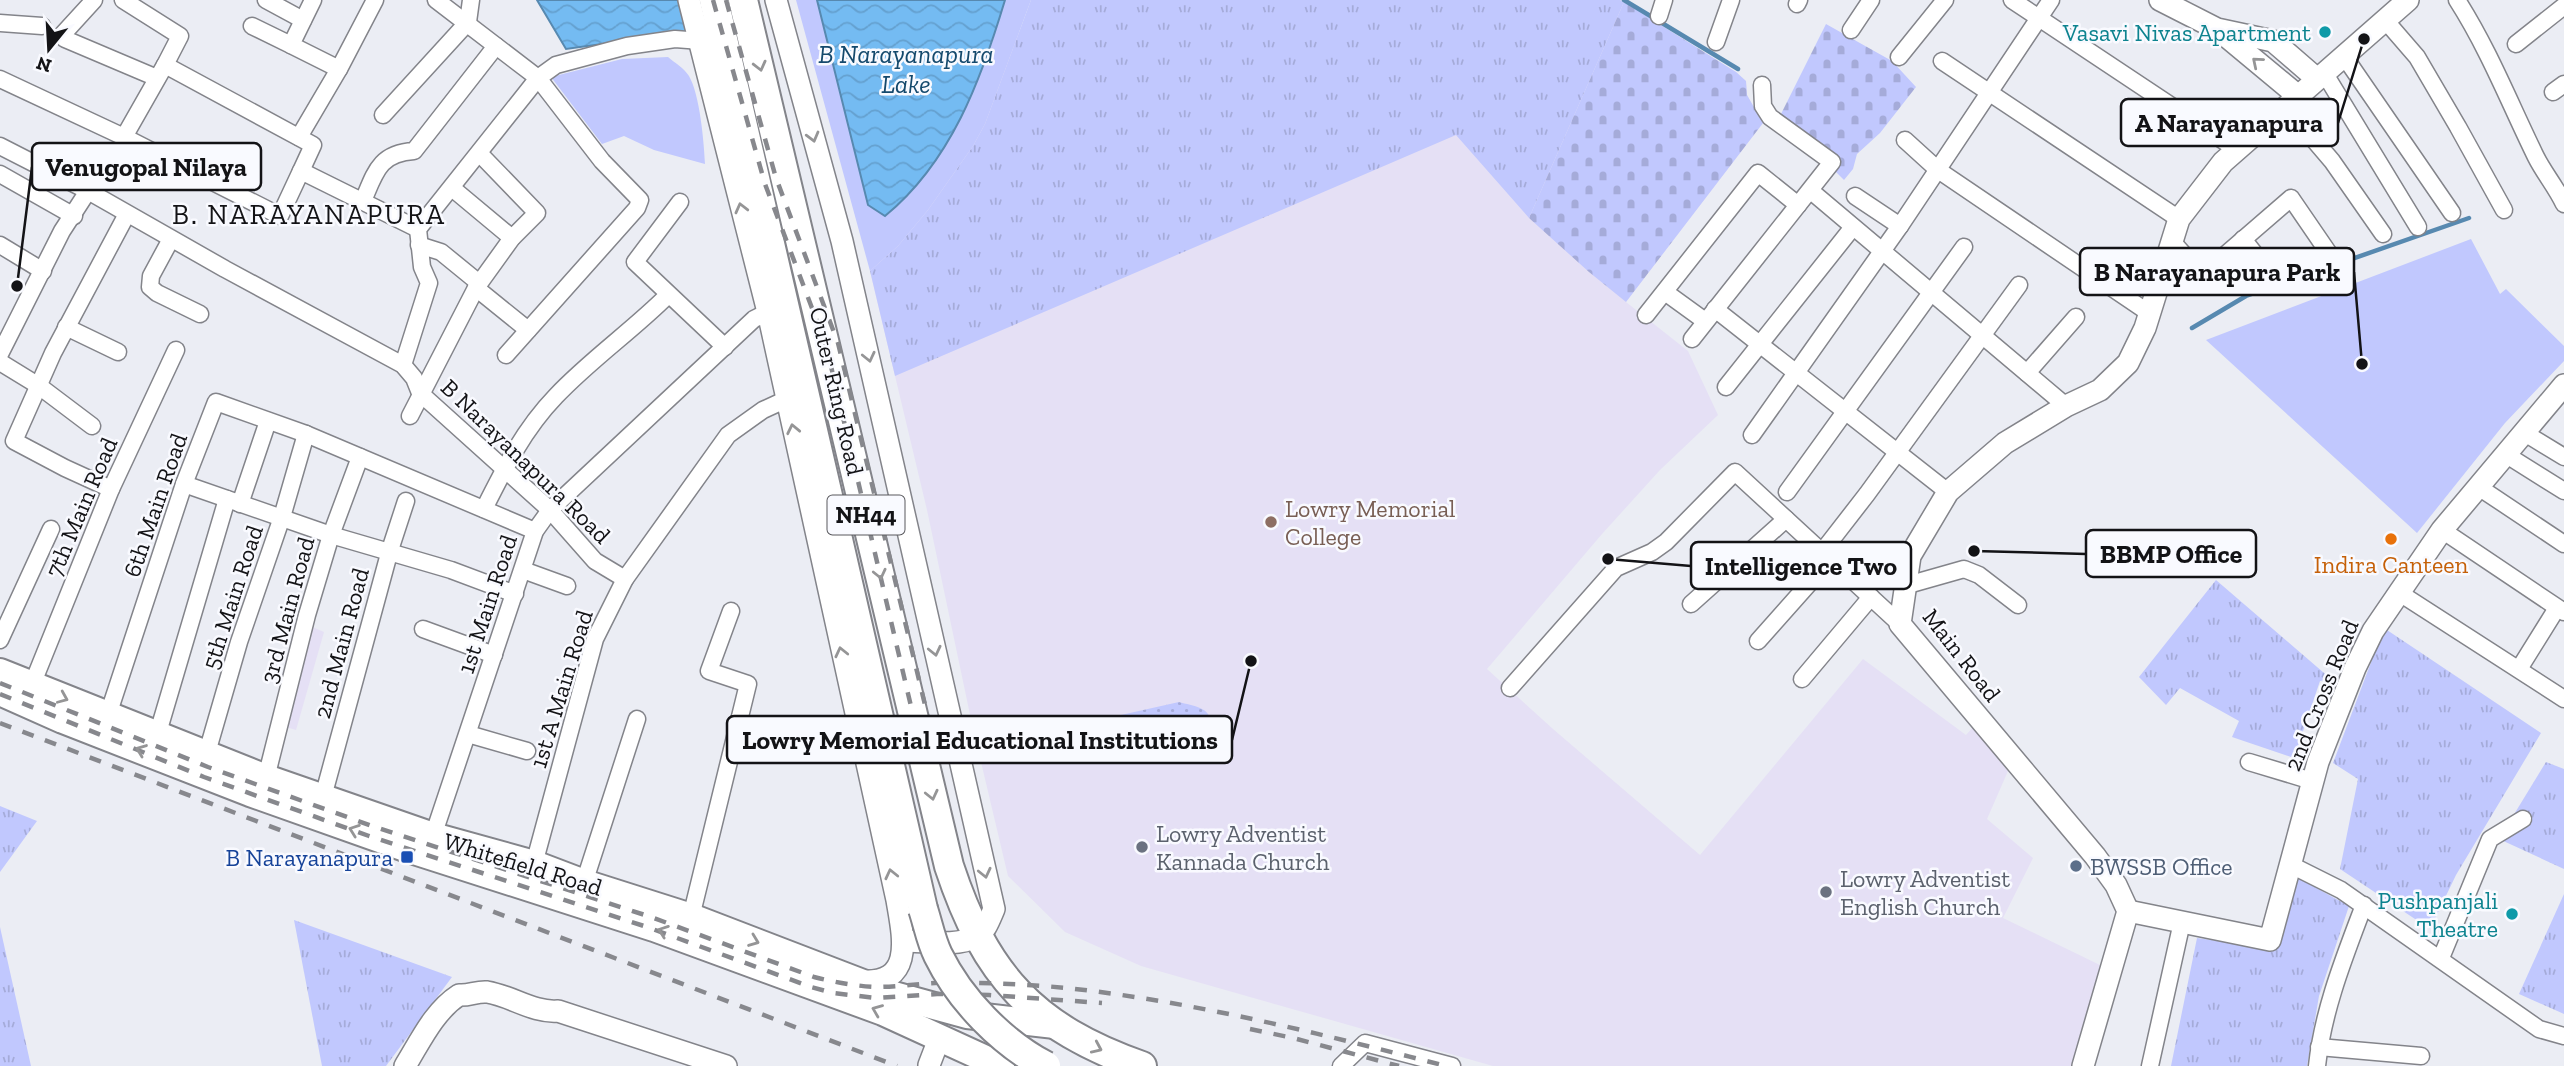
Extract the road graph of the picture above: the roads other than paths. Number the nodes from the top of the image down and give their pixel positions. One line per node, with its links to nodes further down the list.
1 (94, 0): 39 (street)
2 (123, 0): 39 (street)
3 (266, 0): 22 (street)
4 (313, 0): 22 (street)
5 (374, 0): 38 (street)
6 (436, 0): 24 (street)
7 (471, 0): 24 (street)
8 (690, 0): 30 (street)
9 (714, 0): 206 (highway, Outer Ring Road / NH44, bridge)
10 (743, 0): 189 (highway, Outer Ring Road / NH44, one-way to 189)
11 (776, 0): 189 (street, one-way to 189)
12 (1731, 0): 31 (street)
13 (1871, 0): 29 (street)
14 (1945, 0): 36 (street)
15 (2012, 0): 21 (street)
16 (2051, 0): 21 (street)
17 (2160, 0): 28 (street)
18 (2408, 0): 23 (street, Main Road)
19 (2457, 0): 62 (street)
20 (2564, 6): 32 (street)
21 (2040, 19): 44 (street); 51 (street)
22 (303, 20): 33 (street)
23 (2385, 20): 35 (street, Main Road); 64 (street)
24 (468, 22): 34 (street); 46 (street)
25 (0, 23): 26 (street)
26 (42, 26)
27 (252, 26): 33 (street)
28 (2217, 29): 40 (street); 45 (street, one-way to 28)
29 (1852, 30)
30 (701, 41): 41 (street); 89 (street, one-way to 30)
31 (1716, 42)
32 (2516, 44)
33 (291, 45): 38 (street)
34 (496, 46): 41 (street); 60 (street)
35 (2344, 56): 40 (street, Main Road); 65 (street)
36 (1899, 57)
37 (1942, 61): 44 (street)
38 (339, 69): 48 (street)
39 (161, 71): 47 (street); 48 (street)
40 (2321, 77): 45 (street, Main Road); 71 (street)
41 (538, 78): 52 (street); 96 (street)
42 (0, 79): 47 (street)
43 (1762, 85): 58 (street)
44 (1989, 94): 53 (street); 68 (street)
45 (2291, 100): 51 (street, Main Road); 72 (street)
46 (383, 115)
47 (124, 137): 54 (street)
48 (299, 137): 54 (street)
49 (1905, 140): 53 (street)
50 (0, 146): 57 (street, B Narayanapura Road)
51 (2236, 149): 68 (street, Main Road)
52 (479, 153): 56 (street); 74 (street)
53 (1938, 170): 69 (street); 94 (street)
54 (301, 171): 60 (street)
55 (0, 174): 67 (street)
56 (452, 188): 73 (street); 74 (street)
57 (88, 191): 66 (street, B Narayanapura Road); 67 (street)
58 (1811, 191): 63 (street); 70 (street)
59 (1855, 196): 69 (street)
60 (363, 201): 73 (street)
61 (680, 202): 88 (street)
62 (2564, 204)
63 (1798, 205): 86 (street); 92 (street)
64 (2504, 210)
65 (2452, 213)
66 (127, 215): 75 (street, B Narayanapura Road); 95 (street)
67 (74, 216): 83 (street)
68 (2179, 219): 77 (street, Main Road)
69 (1900, 226): 80 (street)
70 (1853, 227): 80 (street); 99 (street)
71 (2418, 228)
72 (2382, 234)
73 (419, 237): 85 (street); 106 (street)
74 (512, 238): 85 (street)
75 (171, 239): 90 (street); 106 (street, B Narayanapura Road)
76 (2243, 239): 77 (street); 81 (street); 82 (street)
77 (2171, 240): 94 (street, Main Road)
78 (0, 245): 83 (street)
79 (1964, 247): 87 (street)
80 (1882, 251): 87 (street); 107 (street)
81 (2328, 252)
82 (2262, 263)
83 (43, 271): 103 (street)
84 (2019, 285): 97 (street)
85 (478, 286): 96 (street); 112 (street)
86 (1665, 292): 91 (street); 92 (street)
87 (1931, 293): 97 (street); 115 (street)
88 (668, 295): 100 (street); 127 (street)
89 (768, 312): 100 (street, 1st Main Road); 113 (street)
90 (200, 314)
91 (1646, 315)
92 (1710, 315): 98 (street); 99 (street)
93 (2076, 317): 108 (street)
94 (2147, 321): 114 (street, Main Road)
95 (66, 327): 102 (street); 109 (street)
96 (528, 330): 104 (street)
97 (1981, 335): 108 (street); 123 (street)
98 (1692, 339)
99 (1760, 345): 107 (street); 110 (street)
100 (725, 347): 137 (street, 1st Main Road)
101 (176, 350): 130 (street, 7th Main Road)
102 (118, 352)
103 (0, 354)
104 (506, 355)
105 (0, 362): 109 (street)
106 (403, 365): 112 (street, B Narayanapura Road)
107 (1797, 373): 115 (street); 121 (street)
108 (2027, 373): 114 (street)
109 (39, 386): 118 (street); 122 (street)
110 (1726, 387)
111 (2562, 390): 119 (street, 2nd Cross Road)
112 (421, 393): 116 (street); 127 (street, B Narayanapura Road)
113 (787, 399): 148 (street, 1st A Main Road); 190 (street, one-way to 113)
114 (2066, 406): 133 (street, Main Road)
115 (1846, 412): 123 (street); 132 (street)
116 (410, 416)
117 (268, 421): 120 (street, 6th Main Road); 128 (street, 6th Main Road); 135 (street, 5th Main Road)
118 (92, 426)
119 (2523, 432): 124 (street, 2nd Cross Road); 126 (street)
120 (306, 434): 125 (street, 6th Main Road); 138 (street, 5th Main Road)
121 (1752, 435)
122 (7, 437): 130 (street)
123 (1896, 451): 133 (street); 146 (street)
124 (2505, 454): 129 (street, 2nd Cross Road); 131 (street)
125 (360, 457): 136 (street, 6th Main Road); 143 (street, 3rd Main Road)
126 (2564, 457)
127 (503, 470): 136 (street); 137 (street, B Narayanapura Road)
128 (184, 484): 135 (street); 170 (street, 6th Main Road)
129 (2477, 486): 141 (street, 2nd Cross Road); 144 (street)
130 (111, 489): 166 (street, 7th Main Road)
131 (2564, 491)
132 (1787, 492)
133 (1948, 492): 150 (street, Main Road)
134 (406, 501): 145 (street, 2nd Main Road)
135 (234, 502): 138 (street); 173 (street, 5th Main Road)
136 (484, 509): 142 (street, 6th Main Road)
137 (550, 510): 142 (street, 1st Main Road); 148 (street, B Narayanapura Road)
138 (282, 517): 143 (street); 176 (street, 5th Main Road)
139 (1786, 519): 146 (street); 154 (street); 167 (street)
140 (51, 529): 160 (street)
141 (2442, 530): 151 (street, 2nd Cross Road); 156 (street)
142 (535, 531): 147 (street, 1st Main Road)
143 (331, 535): 145 (street); 177 (street, 3rd Main Road)
144 (2564, 544)
145 (390, 550): 152 (street); 179 (street, 2nd Main Road)
146 (1826, 556): 153 (street); 161 (street)
147 (523, 570): 149 (street); 152 (street, 1st Main Road)
148 (625, 579): 182 (street, 1st A Main Road)
149 (567, 586)
150 (1904, 586): 155 (street); 158 (street, Main Road)
151 (2398, 592): 163 (street); 178 (street, 2nd Cross Road)
152 (515, 594): 162 (street, 1st Main Road)
153 (1871, 597): 158 (street); 165 (street)
154 (1691, 604)
155 (2018, 605)
156 (2561, 610): 163 (street)
157 (732, 611): 187 (street)
158 (1900, 624): 186 (street, Main Road)
159 (423, 629): 162 (street)
160 (0, 640)
161 (1758, 641)
162 (494, 655): 172 (street, 1st Main Road)
163 (2519, 669): 169 (street)
164 (0, 672): 166 (main road, Whitefield Road)
165 (1801, 679)
166 (32, 685): 170 (main road, Whitefield Road, one-way to 170)
167 (1510, 688)
168 (0, 692): 176 (main road, Whitefield Road, one-way to 168)
169 (2564, 699)
170 (108, 715): 173 (main road, Whitefield Road)
171 (637, 719): 184 (street)
172 (468, 734): 174 (street); 181 (street, 1st Main Road)
173 (157, 736): 176 (main road, Whitefield Road)
174 (527, 751)
175 (2249, 762): 178 (street)
176 (204, 764): 177 (main road, Whitefield Road); 197 (main road, Whitefield Road, one-way to 176)
177 (266, 778): 179 (main road, Whitefield Road)
178 (2312, 781): 183 (street, 2nd Cross Road)
179 (323, 797): 181 (main road, Whitefield Road)
180 (2523, 819): 191 (street)
181 (433, 836): 182 (main road, Whitefield Road)
182 (534, 864): 184 (main road, Whitefield Road)
183 (2291, 865): 185 (street); 188 (street, 2nd Cross Road)
184 (584, 883): 187 (main road, Whitefield Road)
185 (2364, 905): 191 (street); 198 (street)
186 (2129, 911): 188 (street, 2nd Cross Road); 210 (street)
187 (691, 917): 192 (main road, Whitefield Road, one-way to 192)
188 (2182, 922): 211 (street)
189 (978, 937): 190 (street); 195 (highway, Outer Ring Road / NH44)
190 (904, 941): 192 (street)
191 (2441, 958): 196 (street)
192 (855, 981): 195 (main road, Whitefield Road)
193 (468, 996): 194 (street); 201 (street); 202 (street)
194 (546, 1012): 203 (street); 204 (street)
195 (1055, 1025): 207 (highway, Outer Ring Road / NH44, one-way to 207)
196 (2564, 1037)
197 (939, 1039): 200 (street); 205 (main road, Whitefield Road)
198 (2319, 1047): 199 (street); 212 (street)
199 (2421, 1056)
200 (929, 1065)
201 (405, 1066)
202 (417, 1066)
203 (706, 1066)
204 (726, 1066)
205 (1001, 1066)
206 (1046, 1066)
207 (1142, 1066)
208 (1341, 1066): 209 (street)
209 (1452, 1066)
210 (2082, 1066)
211 (2150, 1066)
212 (2317, 1066)

